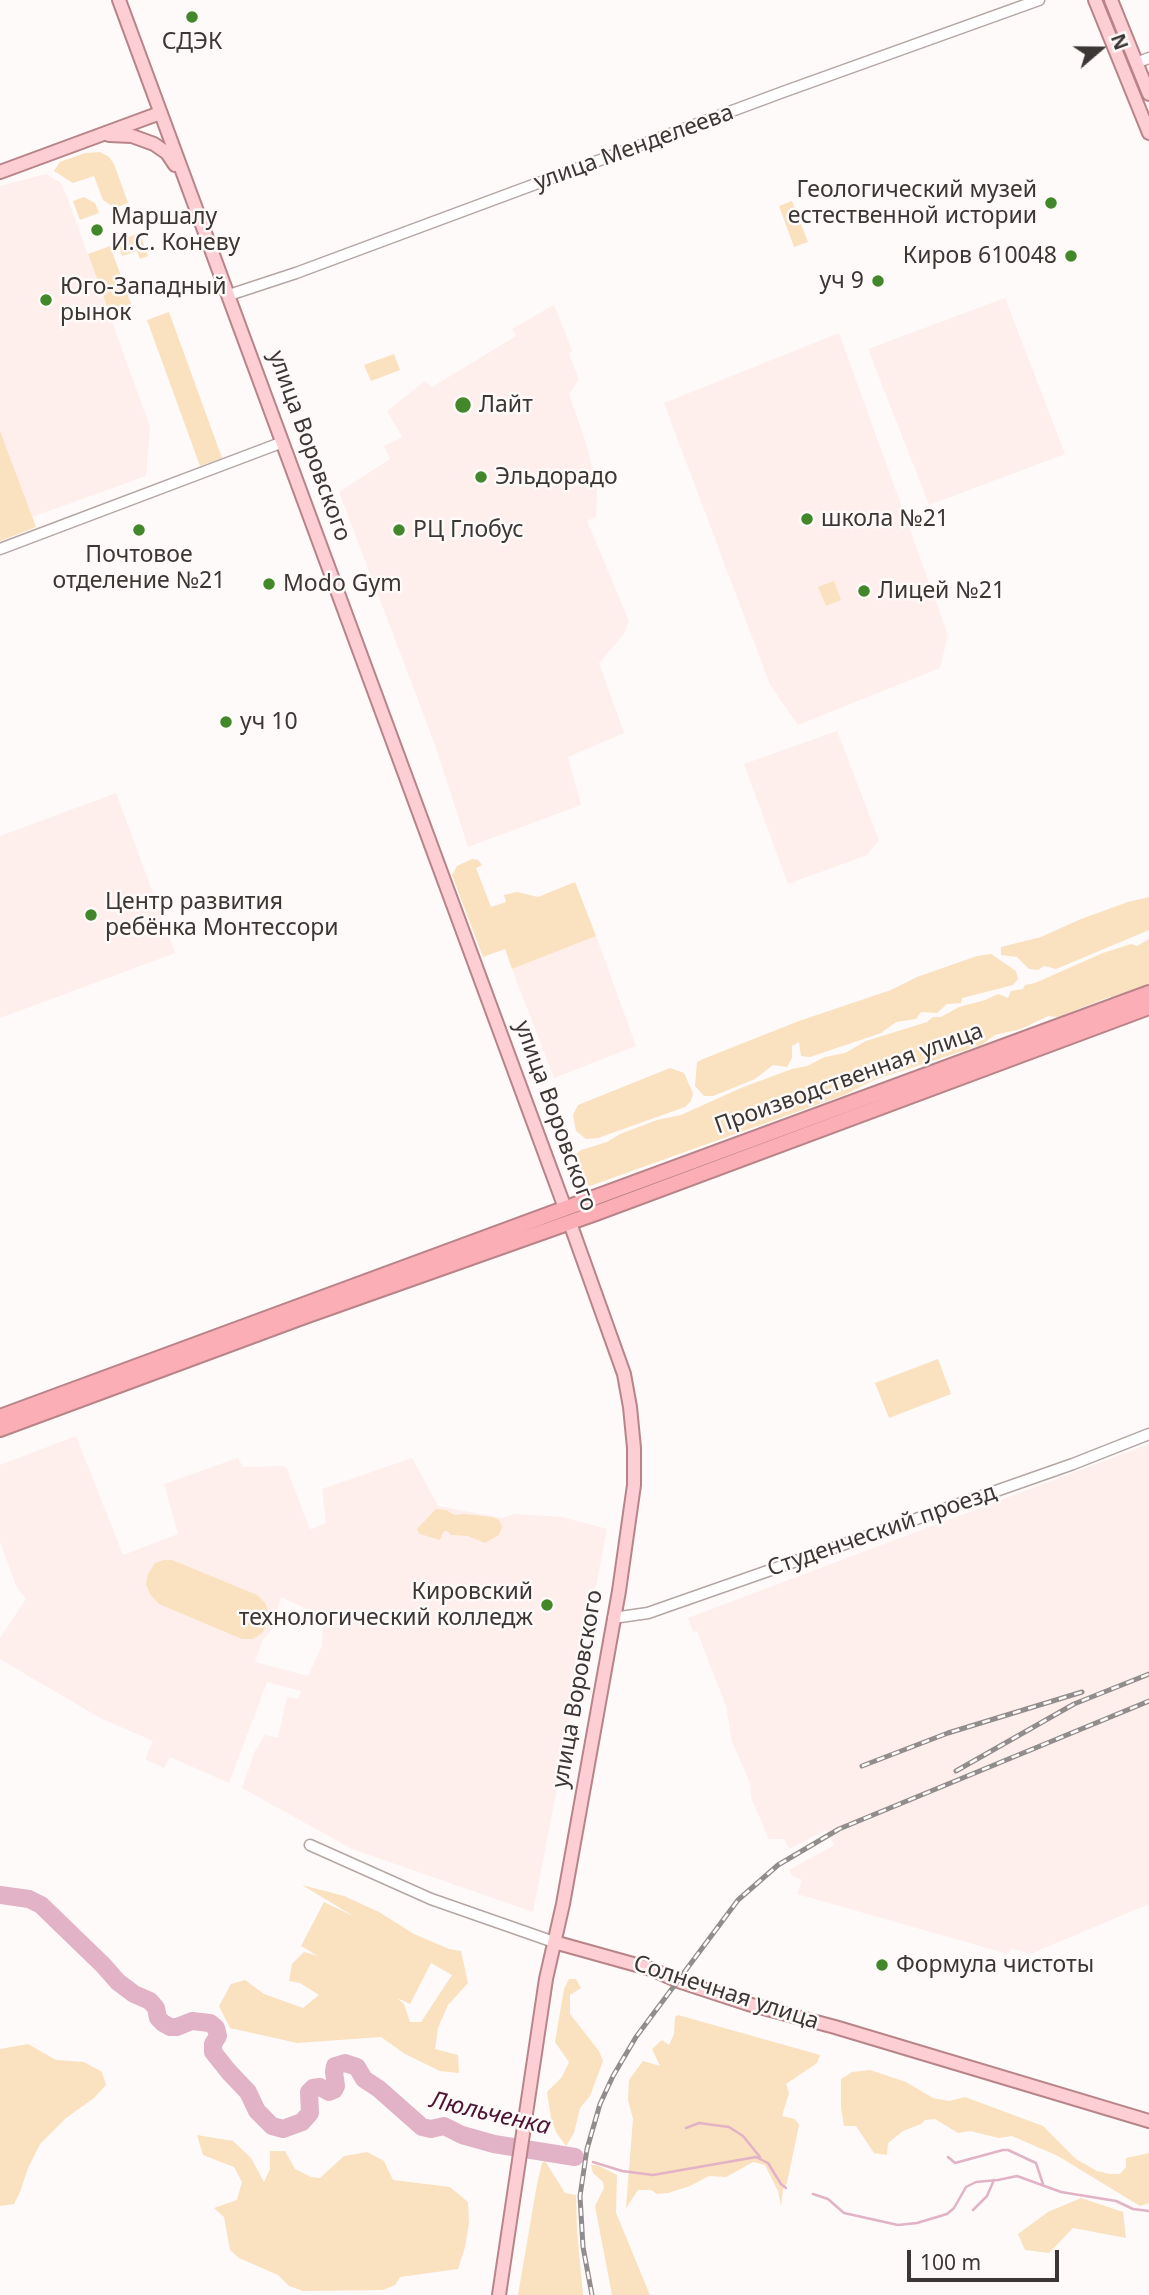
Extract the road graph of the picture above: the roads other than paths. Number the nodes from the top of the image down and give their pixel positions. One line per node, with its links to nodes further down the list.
1 (119, 0): 9 (main road, улица Воровского)
2 (1039, 0): 14 (street, улица Менделеева)
3 (1095, 0): 7 (main road)
4 (1111, 0): 6 (main road)
5 (1149, 58): 6 (street)
6 (1136, 63): 7 (main road); 8 (main road)
7 (1123, 68): 10 (main road)
8 (1149, 94)
9 (160, 113): 11 (main road); 13 (main road, улица Воровского)
10 (1149, 133)
11 (98, 136): 12 (main road); 13 (main road)
12 (0, 172)
13 (186, 181): 14 (main road, улица Воровского)
14 (229, 295): 15 (main road, улица Воровского)
15 (283, 442): 16 (street); 19 (main road, улица Воровского)
16 (0, 549)
17 (1149, 993): 19 (highway, Производственная улица)
18 (1149, 1007): 20 (highway, Производственная улица)
19 (565, 1208): 20 (highway, улица Воровского); 21 (highway, Производственная улица)
20 (570, 1223): 22 (highway, Производственная улица); 24 (main road, улица Воровского)
21 (0, 1416)
22 (0, 1429)
23 (1149, 1434): 24 (street, Студенческий проезд)
24 (613, 1618): 26 (main road, улица Воровского)
25 (310, 1844): 26 (street, Солнечная улица)
26 (554, 1942): 27 (main road, Солнечная улица); 28 (main road, улица Воровского)
27 (1149, 2121)
28 (499, 2295)

